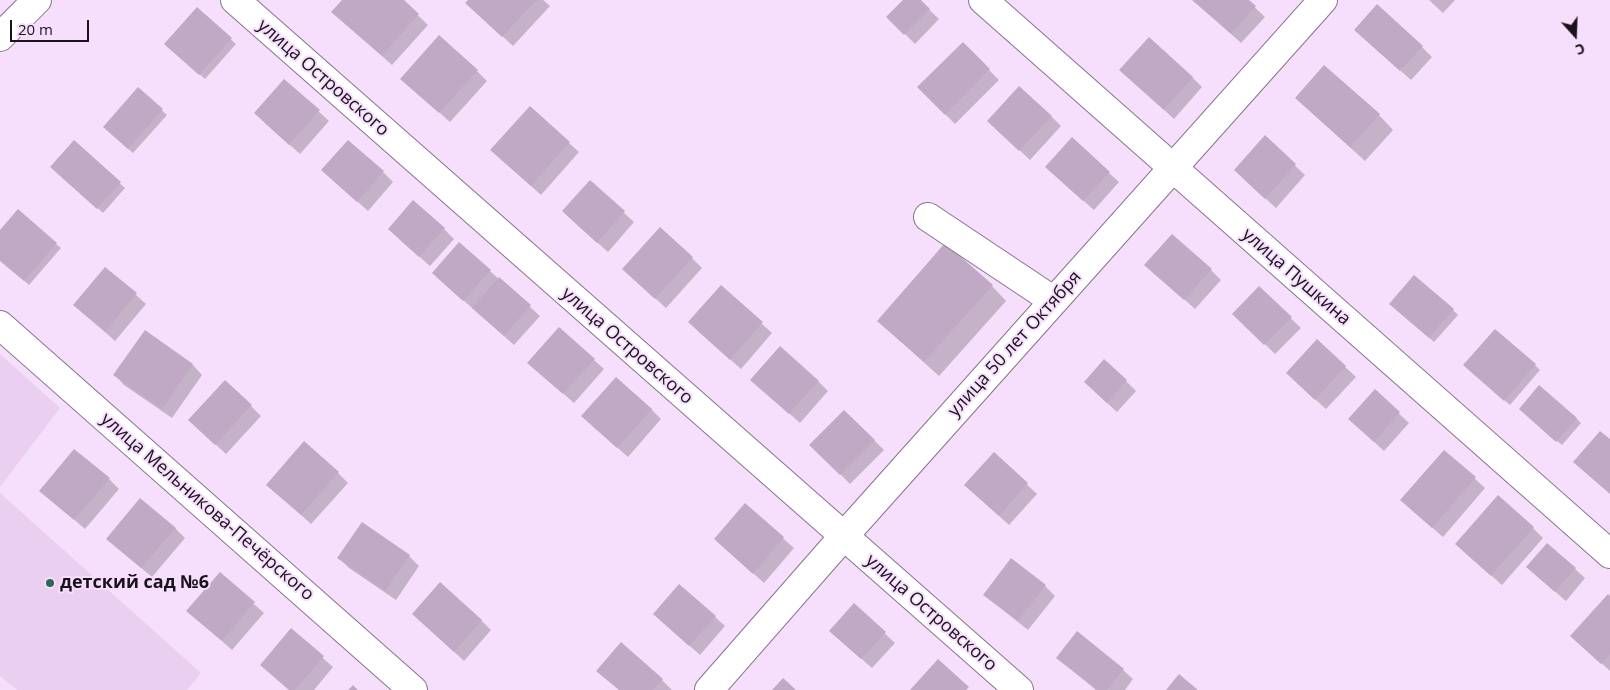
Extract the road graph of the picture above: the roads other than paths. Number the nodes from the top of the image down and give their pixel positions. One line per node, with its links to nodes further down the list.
1 (37, 0): 5 (street)
2 (235, 0): 10 (street, улица Островского)
3 (983, 0): 6 (street, улица Пушкина)
4 (1322, 0): 6 (street, улица 50 лет Октября)
5 (0, 37)
6 (1172, 168): 8 (street, улица 50 лет Октября); 11 (street, улица Пушкина)
7 (928, 217): 8 (street)
8 (1054, 301): 10 (street, улица 50 лет Октября)
9 (0, 325): 12 (street, улица Мельникова-Печёрского)
10 (843, 537): 13 (street, улица 50 лет Октября); 14 (street, улица Островского)
11 (1610, 554)
12 (413, 690)
13 (709, 690)
14 (1020, 690)

